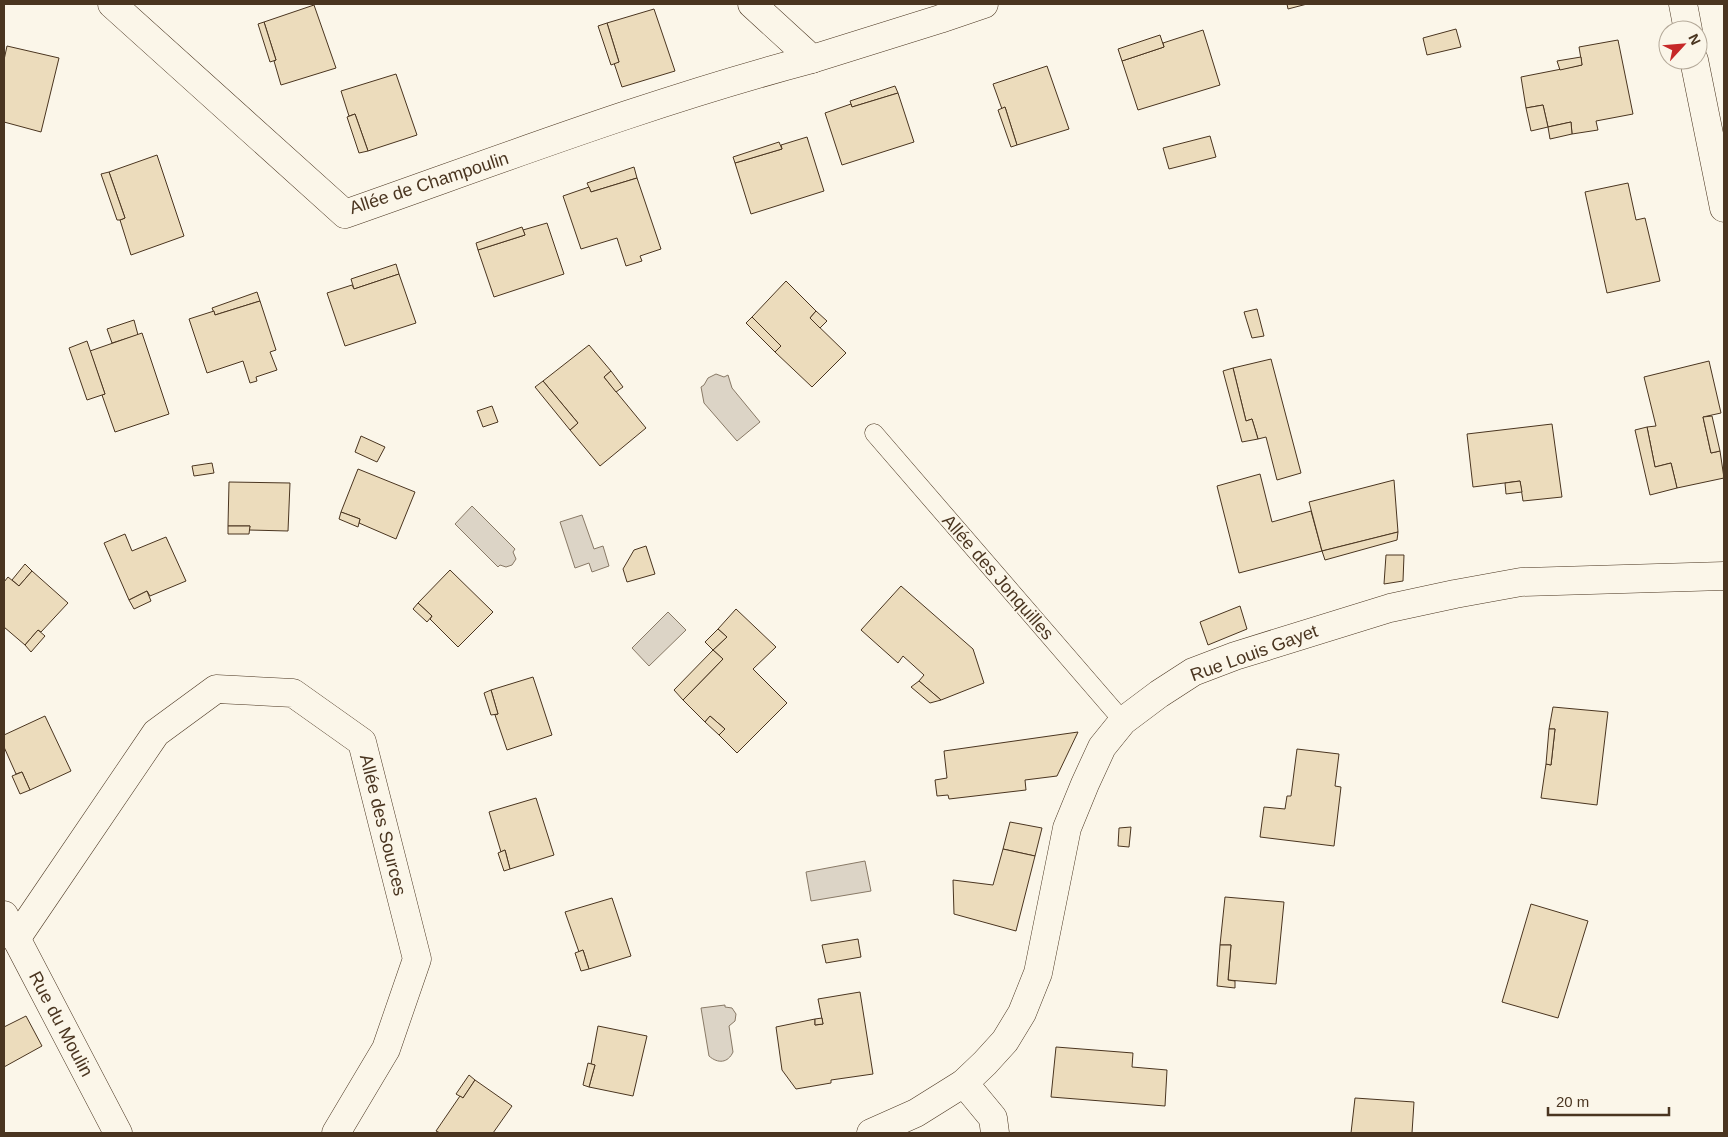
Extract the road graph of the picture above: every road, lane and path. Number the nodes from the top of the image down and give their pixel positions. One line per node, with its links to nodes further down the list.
1 (112, 4): 6 (street, Allée de Champoulin)
2 (752, 4): 6 (street)
3 (984, 4): 6 (street, Allée de Champoulin)
4 (1683, 4): 5 (street)
5 (1686, 20)
6 (812, 60)
7 (1696, 70): 8 (street)
8 (1721, 180): 9 (street)
9 (1724, 208)
10 (874, 433): 12 (lane, Allée des Jonquilles)
11 (1724, 576): 12 (street, Rue Louis Gayet)
12 (1123, 721): 15 (street, Rue Louis Gayet)
13 (4, 915): 14 (street, Rue du Moulin)
14 (16, 939): 16 (street, Rue du Moulin); 17 (street, Allée des Sources)
15 (964, 1083): 18 (street, Rue Louis Gayet); 19 (street)
16 (118, 1133)
17 (336, 1133)
18 (871, 1133)
19 (995, 1133)

